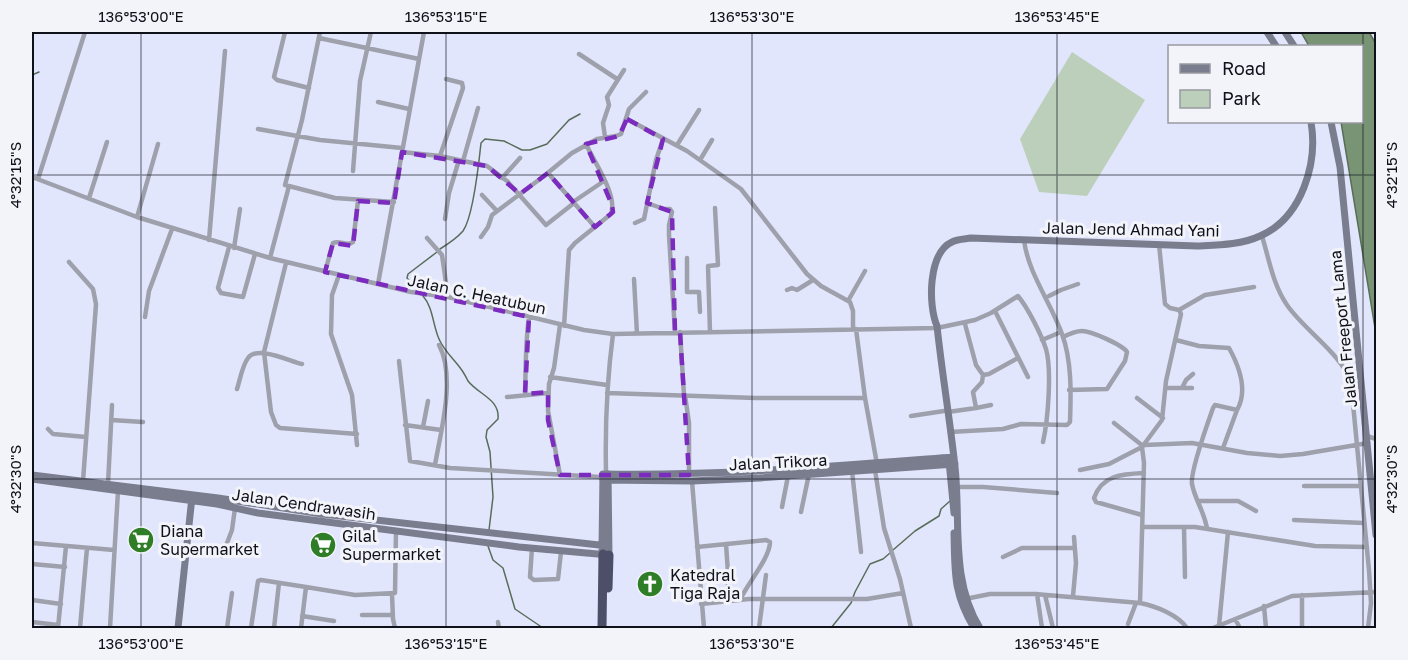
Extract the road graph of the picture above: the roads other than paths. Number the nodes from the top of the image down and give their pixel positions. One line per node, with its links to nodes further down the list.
1 (85, 32): 45 (street)
2 (285, 32): 17 (street)
3 (370, 32): 10 (street)
4 (424, 32): 13 (street)
5 (1267, 32): 8 (main road)
6 (1285, 32): 9 (main road)
7 (320, 34): 10 (street); 17 (street)
8 (1275, 45)
9 (1293, 45)
10 (367, 46): 13 (street); 33 (street)
11 (225, 51): 66 (street)
12 (579, 54): 16 (street)
13 (419, 59): 21 (street)
14 (624, 70): 16 (street)
15 (446, 79): 37 (street)
16 (617, 79): 27 (street)
17 (309, 88): 28 (street)
18 (646, 92): 23 (street)
19 (378, 102): 21 (street)
20 (478, 108): 40 (street)
21 (409, 109): 36 (street)
22 (699, 110): 35 (street)
23 (627, 119): 27 (street); 29 (street)
24 (1311, 123): 63 (main road, Jalan Jend Ahmad Yani)
25 (1331, 123): 144 (main road, Jalan Freeport Lama)
26 (258, 129): 28 (street)
27 (605, 136): 34 (street)
28 (298, 137): 33 (street); 47 (street)
29 (663, 139): 35 (street); 54 (street)
30 (712, 140): 39 (street)
31 (107, 142): 50 (street)
32 (158, 144): 58 (street)
33 (356, 144): 36 (street); 41 (street)
34 (586, 144): 42 (street); 46 (street)
35 (677, 145): 39 (street)
36 (402, 150): 37 (street); 52 (street)
37 (440, 156): 40 (street)
38 (520, 158): 44 (street)
39 (700, 160): 79 (street)
40 (461, 161): 44 (street); 59 (street)
41 (353, 171)
42 (548, 173): 48 (street); 53 (street)
43 (32, 177): 45 (street, Jalan C. Heatubun)
44 (502, 178): 48 (street)
45 (38, 179): 50 (street, Jalan C. Heatubun)
46 (604, 181): 53 (street); 61 (street)
47 (288, 186): 51 (street); 71 (street)
48 (520, 194): 53 (street); 57 (street)
49 (482, 195): 57 (street)
50 (89, 198): 58 (street, Jalan C. Heatubun)
51 (358, 201): 52 (street); 76 (street)
52 (394, 202): 80 (street)
53 (573, 203): 61 (street)
54 (648, 203): 60 (street); 96 (street)
55 (715, 208): 97 (street)
56 (240, 209): 69 (street)
57 (497, 211): 64 (street)
58 (137, 217): 62 (street, Jalan C. Heatubun)
59 (445, 219)
60 (635, 222)
61 (595, 227): 93 (street)
62 (172, 229): 66 (street, Jalan C. Heatubun); 90 (street)
63 (1262, 236): 68 (main road, Jalan Jend Ahmad Yani); 149 (street)
64 (481, 237)
65 (427, 238): 85 (street)
66 (209, 240): 69 (street, Jalan C. Heatubun)
67 (1024, 240): 68 (main road, Jalan Jend Ahmad Yani); 94 (main road, Jalan Jend Ahmad Yani); 100 (street)
68 (1159, 244): 87 (street)
69 (231, 248): 70 (street, Jalan C. Heatubun); 70 (street)
70 (255, 254): 71 (street, Jalan C. Heatubun)
71 (270, 258): 74 (street, Jalan C. Heatubun)
72 (687, 258): 89 (street)
73 (69, 262): 143 (street)
74 (286, 262): 76 (street, Jalan C. Heatubun); 104 (street)
75 (865, 271): 86 (street)
76 (325, 272): 77 (street, Jalan C. Heatubun)
77 (339, 275): 80 (street, Jalan C. Heatubun); 142 (street)
78 (634, 279): 99 (street)
79 (813, 280): 83 (street); 86 (street)
80 (378, 284): 85 (street, Jalan C. Heatubun)
81 (1078, 284): 84 (street)
82 (1254, 287): 87 (street)
83 (787, 290)
84 (1049, 296)
85 (448, 297): 91 (street, Jalan C. Heatubun)
86 (848, 301): 95 (street)
87 (1179, 310): 102 (street)
88 (995, 311): 92 (street, Jalan C. Heatubun); 101 (street, Jalan C. Heatubun); 105 (street)
89 (700, 312)
90 (145, 317)
91 (529, 317): 93 (street, Jalan C. Heatubun); 120 (street)
92 (965, 324): 94 (street, Jalan C. Heatubun); 109 (street)
93 (562, 325): 98 (street, Jalan C. Heatubun); 110 (street)
94 (935, 325): 95 (street, Jalan C. Heatubun); 130 (main road, Jalan Jend Ahmad Yani)
95 (855, 329): 97 (street, Jalan C. Heatubun); 123 (street)
96 (678, 332): 97 (street, Jalan C. Heatubun); 99 (street, Jalan C. Heatubun); 121 (street)
97 (710, 332)
98 (613, 334): 99 (street, Jalan C. Heatubun); 112 (street)
99 (637, 334)
100 (1062, 334): 101 (street); 117 (street); 117 (street)
101 (1042, 340): 136 (street, Jalan C. Heatubun)
102 (1176, 340): 113 (street); 129 (street)
103 (439, 345): 140 (street)
104 (264, 352): 107 (street); 116 (street); 142 (street)
105 (1018, 358): 109 (street); 111 (street)
106 (399, 362): 137 (street)
107 (302, 364)
108 (1193, 374): 114 (street)
109 (983, 375): 128 (street)
110 (550, 377): 112 (street); 118 (street)
111 (1028, 377)
112 (607, 385): 119 (street)
113 (1166, 388): 114 (street); 132 (street)
114 (1182, 388): 115 (street)
115 (1192, 388)
116 (237, 389)
117 (1069, 390): 136 (street)
118 (548, 393): 120 (street); 160 (street)
119 (607, 393): 121 (street); 161 (street)
120 (525, 394): 122 (street)
121 (684, 395): 123 (street); 163 (street)
122 (507, 397)
123 (865, 398): 154 (street)
124 (1137, 398): 132 (street)
125 (428, 401): 138 (street)
126 (112, 405): 133 (street)
127 (991, 405): 128 (street)
128 (976, 408): 130 (street)
129 (1238, 410): 148 (street); 151 (street)
130 (946, 411): 131 (street); 141 (main road, Jalan Jend Ahmad Yani); 152 (main road, Jalan Jend Ahmad Yani)
131 (911, 416)
132 (1163, 418): 150 (street)
133 (111, 420): 134 (street); 166 (street)
134 (143, 422)
135 (1114, 423): 150 (street)
136 (1047, 424): 141 (street); 146 (street, Jalan C. Heatubun)
137 (405, 425): 138 (street); 153 (street)
138 (423, 427): 140 (street)
139 (48, 429): 143 (street)
140 (441, 430): 153 (street)
141 (951, 432): 152 (main road, Jalan Jend Ahmad Yani)
142 (357, 434): 147 (street)
143 (86, 436): 165 (street)
144 (1367, 439): 145 (street); 149 (street); 188 (main road, Jalan Freeport Lama)
145 (1377, 439)
146 (1043, 442)
147 (357, 445)
148 (1201, 445): 150 (street); 151 (street); 173 (street)
149 (1358, 445): 151 (street); 168 (street)
150 (1143, 446): 156 (street); 157 (street)
151 (1223, 448)
152 (952, 461): 154 (main road, Jalan Trikora); 169 (main road, Jalan Jend Ahmad Yani); 252 (main road, Jalan Jend Ahmad Yani)
153 (435, 465): 160 (street)
154 (876, 467): 155 (main road, Jalan Trikora); 214 (street)
155 (852, 469): 158 (main road, Jalan Trikora); 163 (main road, Jalan Trikora); 203 (street)
156 (1080, 470)
157 (1144, 473): 178 (street); 178 (street)
158 (809, 474): 162 (main road, Jalan Trikora); 177 (street)
159 (32, 475): 165 (main road, Jalan Cendrawasih)
160 (560, 475): 161 (street)
161 (604, 476): 163 (main road, Jalan Trikora); 201 (main road)
162 (788, 476): 163 (main road, Jalan Trikora); 174 (street)
163 (691, 478): 194 (street)
164 (32, 479): 170 (main road, Jalan Cendrawasih)
165 (83, 481): 166 (main road, Jalan Cendrawasih)
166 (108, 484): 172 (main road, Jalan Cendrawasih)
167 (1304, 486): 168 (street)
168 (1361, 486): 181 (street)
169 (957, 487): 171 (street); 221 (main road, Jalan Jend Ahmad Yani)
170 (118, 491): 172 (main road, Jalan Cendrawasih); 200 (street)
171 (1057, 493)
172 (192, 498): 175 (main road, Jalan Cendrawasih); 179 (main road, Jalan Cendrawasih); 241 (main road)
173 (1198, 501): 176 (street); 184 (street)
174 (783, 507)
175 (235, 508): 179 (main road, Jalan Cendrawasih); 204 (street)
176 (1256, 511)
177 (801, 512)
178 (1142, 515): 182 (street)
179 (321, 517): 185 (main road, Jalan Cendrawasih); 186 (main road, Jalan Cendrawasih)
180 (1294, 520): 181 (street)
181 (1364, 523): 196 (street)
182 (1142, 526): 183 (street); 225 (street)
183 (1184, 526): 184 (street); 209 (street)
184 (1207, 529): 187 (street)
185 (396, 530): 186 (main road, Jalan Cendrawasih); 215 (street)
186 (446, 532): 189 (main road, Jalan Cendrawasih); 195 (main road, Jalan Cendrawasih)
187 (1228, 532): 196 (street); 237 (street)
188 (1377, 535)
189 (519, 537): 195 (main road); 201 (main road, Jalan Cendrawasih)
190 (1074, 537): 198 (street)
191 (32, 543): 193 (street)
192 (726, 544): 194 (street); 223 (street); 224 (street)
193 (66, 546): 199 (street); 207 (street)
194 (697, 546): 227 (street)
195 (519, 547): 197 (main road, Jalan Cendrawasih)
196 (1367, 547): 212 (street)
197 (532, 548): 202 (main road, Jalan Cendrawasih); 202 (street)
198 (1075, 548): 205 (street); 219 (street)
199 (87, 549): 200 (street); 239 (street)
200 (114, 550): 240 (street)
201 (606, 550): 202 (main road, Jalan Cendrawasih); 248 (highway)
202 (561, 552)
203 (861, 552)
204 (222, 556)
205 (1003, 557)
206 (32, 564): 207 (street)
207 (64, 567): 226 (street)
208 (766, 575): 220 (street)
209 (1185, 577)
210 (279, 583): 211 (street); 243 (street); 244 (street)
211 (306, 587): 215 (street); 231 (street)
212 (1373, 592): 218 (street); 261 (street)
213 (232, 593): 242 (street)
214 (903, 593): 220 (street); 251 (street)
215 (392, 594): 230 (street)
216 (1037, 594): 217 (street); 221 (street); 254 (street)
217 (1045, 595): 219 (street); 255 (street)
218 (1302, 595): 228 (street); 260 (street)
219 (1073, 596): 225 (street)
220 (762, 599): 223 (street); 250 (street)
221 (965, 599): 253 (main road, Jalan Jend Ahmad Yani)
222 (32, 600): 226 (street)
223 (740, 600): 224 (street)
224 (728, 601): 227 (street)
225 (1138, 603): 236 (street); 256 (street)
226 (61, 604): 238 (street)
227 (701, 604): 249 (street)
228 (1264, 606): 232 (street); 259 (street)
229 (362, 615): 230 (street)
230 (392, 615): 246 (street)
231 (302, 616): 233 (street); 245 (street)
232 (1235, 619): 237 (street); 258 (street)
233 (334, 621)
234 (32, 622): 238 (street)
235 (498, 622): 247 (street)
236 (1128, 624)
237 (1222, 626): 257 (street)
238 (58, 627)
239 (80, 628)
240 (110, 628)
241 (177, 628)
242 (227, 628)
243 (250, 628)
244 (274, 628)
245 (301, 628)
246 (396, 628)
247 (499, 628)
248 (604, 628)
249 (704, 628)
250 (759, 628)
251 (911, 628)
252 (974, 628)
253 (980, 628)
254 (1042, 628)
255 (1053, 628)
256 (1186, 628)
257 (1213, 628)
258 (1240, 628)
259 (1266, 628)
260 (1302, 628)
261 (1368, 628)

